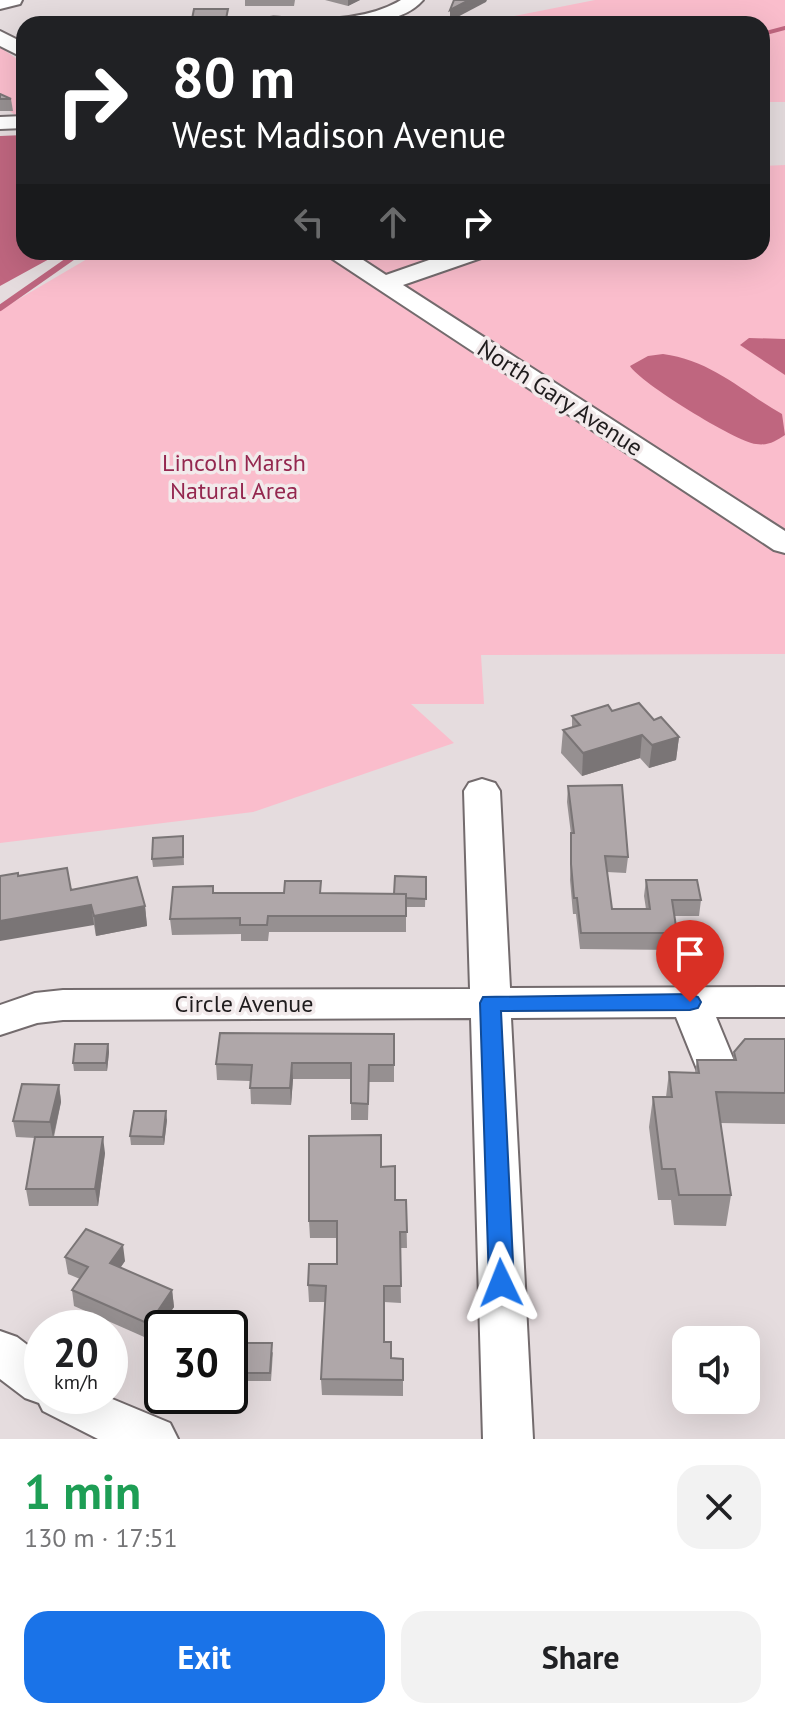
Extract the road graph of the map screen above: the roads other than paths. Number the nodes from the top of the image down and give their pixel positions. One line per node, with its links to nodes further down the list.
1 (13, 0): 3 (street)
2 (414, 0): 4 (street)
3 (0, 3)
4 (376, 16)
5 (347, 260): 7 (street, North Gary Avenue)
6 (452, 260): 7 (street)
7 (383, 284): 8 (street, North Gary Avenue)
8 (785, 544)
9 (482, 791): 12 (street)
10 (690, 1002): 11 (street, Circle Avenue); 12 (street, Circle Avenue); 14 (street)
11 (785, 1002)
12 (490, 1003): 13 (street, Circle Avenue); 19 (street)
13 (0, 1020)
14 (716, 1068)
15 (0, 1352): 16 (street)
16 (24, 1370)
17 (92, 1414): 18 (street)
18 (153, 1439)
19 (508, 1439)

